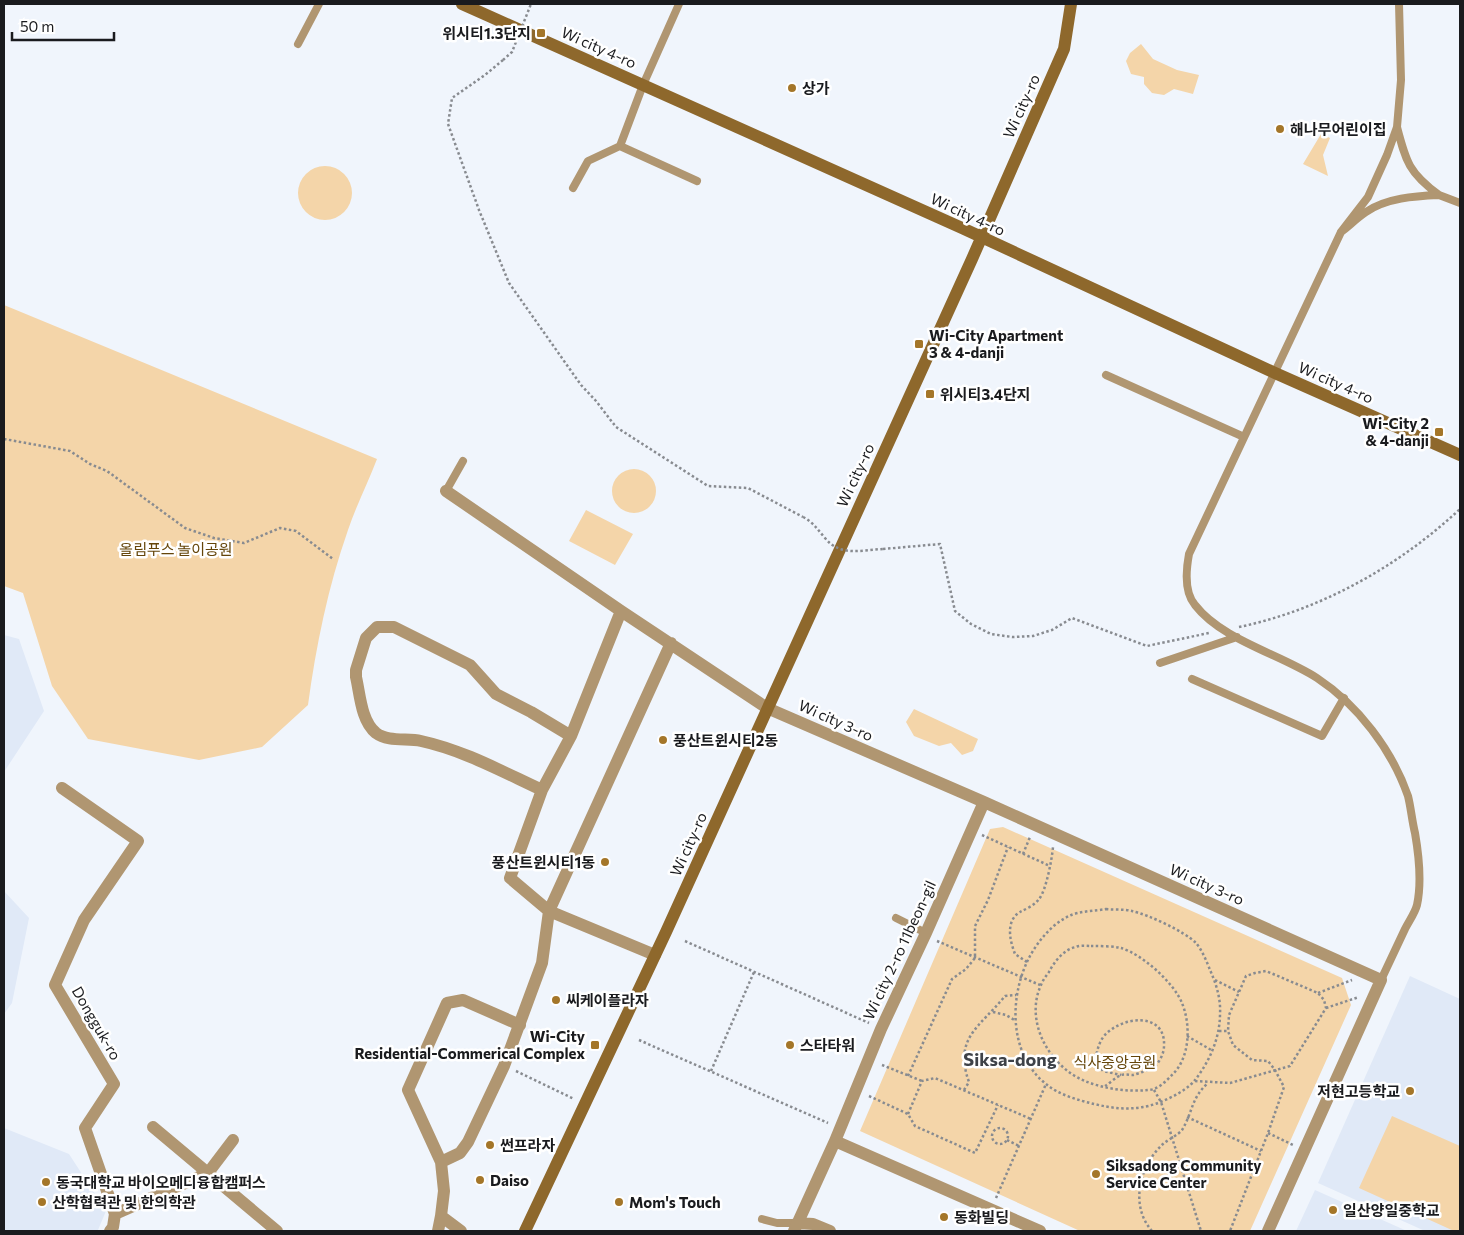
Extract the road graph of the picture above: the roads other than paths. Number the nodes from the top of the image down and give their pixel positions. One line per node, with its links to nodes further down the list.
1 (319, 4): 6 (lane)
2 (462, 4): 7 (main road, Wi city 4-ro)
3 (678, 4): 7 (lane)
4 (1070, 4): 15 (main road, Wi city-ro)
5 (1399, 4): 8 (lane)
6 (298, 44)
7 (642, 84): 9 (lane); 15 (main road, Wi city 4-ro)
8 (1397, 127): 12 (lane); 14 (lane)
9 (620, 146): 10 (lane); 11 (lane)
10 (697, 182)
11 (573, 188)
12 (1439, 195): 13 (lane); 14 (lane)
13 (1460, 203)
14 (1341, 232): 16 (lane)
15 (981, 237): 16 (main road, Wi city 4-ro); 28 (main road, Wi city-ro)
16 (1275, 373): 18 (lane); 19 (main road, Wi city 4-ro)
17 (1106, 375): 18 (lane)
18 (1244, 437): 23 (lane)
19 (1460, 454)
20 (463, 461): 21 (lane)
21 (446, 491): 22 (street, Wi city 3-ro)
22 (621, 611): 24 (street, Wi city 3-ro); 29 (street)
23 (1237, 637): 25 (lane); 27 (lane)
24 (671, 643): 28 (street, Wi city 3-ro); 33 (street)
25 (1160, 663)
26 (1192, 680): 27 (lane)
27 (1344, 698): 37 (lane)
28 (768, 708): 32 (street, Wi city 3-ro); 36 (main road, Wi city-ro)
29 (571, 736): 31 (street); 31 (street)
30 (62, 788): 44 (street, Dongguk-ro)
31 (542, 790): 33 (street)
32 (984, 802): 35 (street, Wi city 2-ro 11beon-gil); 37 (street, Wi city 3-ro)
33 (549, 911): 36 (street); 38 (street)
34 (896, 918): 35 (lane)
35 (931, 936): 41 (street, Wi city 2-ro 11beon-gil)
36 (655, 955): 52 (main road, Wi city-ro)
37 (1381, 980): 55 (street)
38 (520, 1025): 42 (street); 42 (street)
39 (153, 1127): 43 (street)
40 (233, 1140): 43 (street)
41 (835, 1141): 47 (street, Wi city 2-ro 11beon-gil); 54 (street)
42 (442, 1162): 45 (street)
43 (208, 1173): 44 (street); 49 (street)
44 (115, 1214): 48 (street)
45 (442, 1216): 50 (street); 51 (street)
46 (762, 1219): 47 (lane)
47 (795, 1227): 53 (street)
48 (110, 1231)
49 (277, 1231)
50 (438, 1231)
51 (461, 1231)
52 (525, 1231)
53 (830, 1231)
54 (1040, 1231)
55 (1268, 1231)

